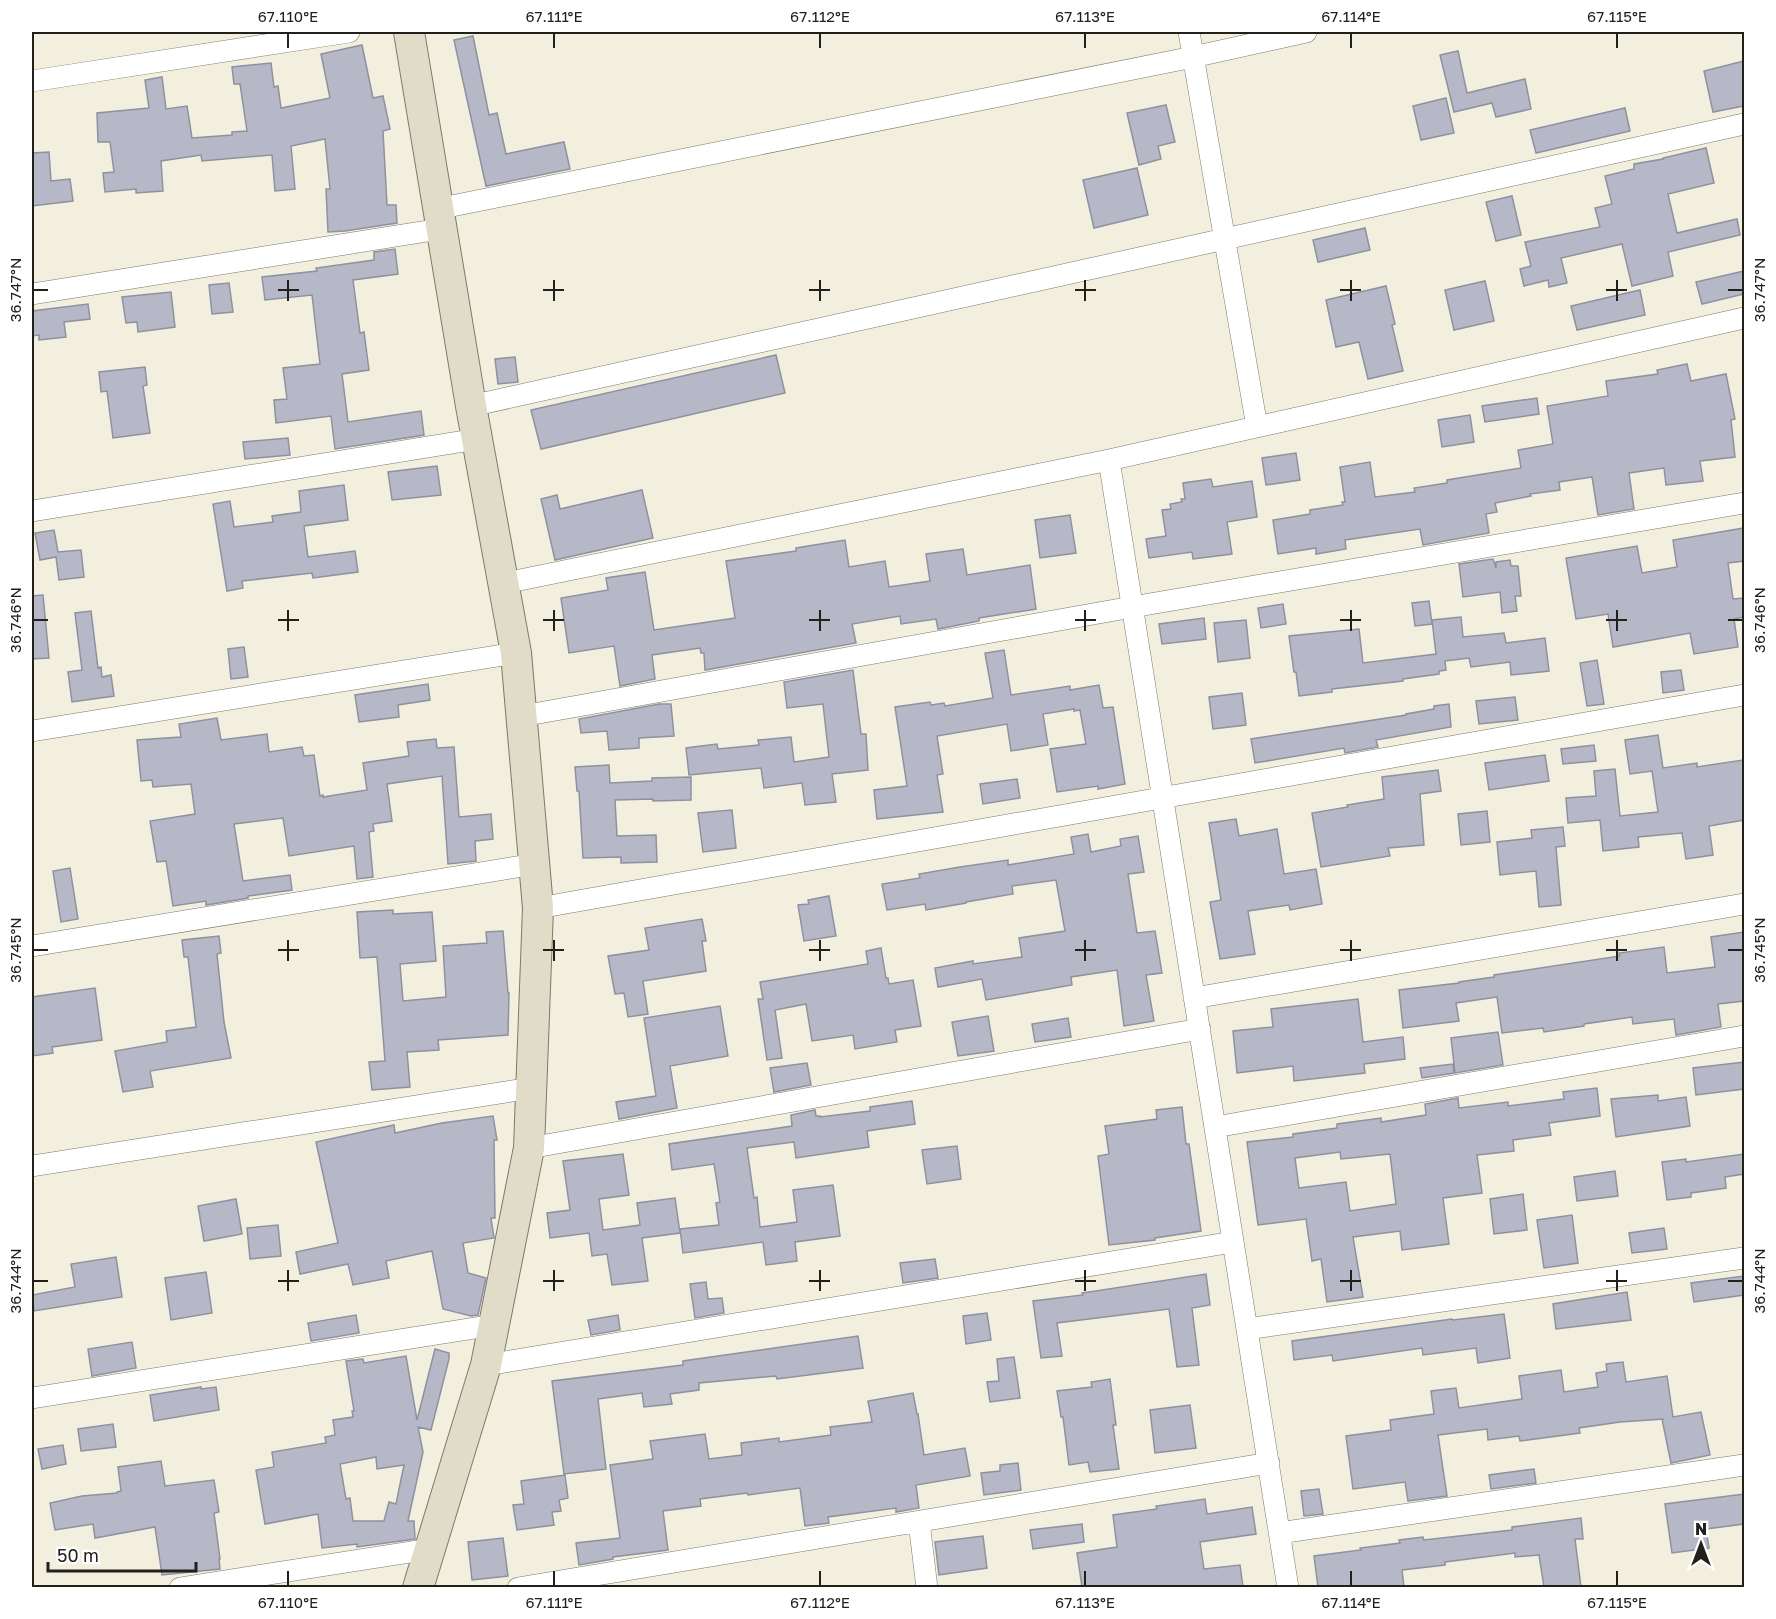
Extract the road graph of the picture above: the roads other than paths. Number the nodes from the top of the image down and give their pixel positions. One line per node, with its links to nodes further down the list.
1 (349, 32): 6 (street)
2 (409, 32): 8 (street)
3 (1189, 32): 5 (street)
4 (1306, 32): 5 (street)
5 (1193, 57): 8 (street); 9 (street)
6 (32, 81)
7 (1744, 123): 9 (street)
8 (439, 219): 10 (street); 12 (street)
9 (1224, 239): 12 (street); 13 (street)
10 (32, 294)
11 (1744, 318): 13 (street)
12 (471, 406): 14 (street)
13 (1257, 427): 15 (street)
14 (477, 439): 17 (street); 18 (street)
15 (1109, 459): 18 (street); 19 (street)
16 (1744, 503): 19 (street)
17 (32, 511)
18 (505, 583): 20 (street)
19 (1132, 607): 22 (street); 24 (street)
20 (516, 653): 22 (street); 23 (street)
21 (1744, 695): 24 (street)
22 (522, 716): 25 (street)
23 (32, 731)
24 (1163, 799): 27 (street); 29 (street)
25 (535, 864): 27 (street); 28 (street)
26 (1744, 904): 29 (street)
27 (538, 908): 32 (street)
28 (32, 946)
29 (1194, 998): 30 (street)
30 (1200, 1029): 33 (street); 34 (street)
31 (1744, 1036): 33 (street)
32 (531, 1088): 34 (street); 35 (street)
33 (1215, 1127): 36 (street)
34 (529, 1148): 38 (street)
35 (32, 1166)
36 (1233, 1242): 39 (street); 40 (street)
37 (1744, 1257): 39 (street)
38 (494, 1324): 40 (street); 41 (street)
39 (1247, 1329): 42 (street)
40 (486, 1365): 46 (street)
41 (32, 1398)
42 (1269, 1463): 44 (street); 45 (street)
43 (1744, 1466): 45 (street)
44 (919, 1522): 49 (street); 50 (street)
45 (1279, 1533): 51 (street)
46 (430, 1549): 47 (street); 48 (street)
47 (180, 1587)
48 (418, 1587)
49 (518, 1587)
50 (927, 1587)
51 (1288, 1587)

